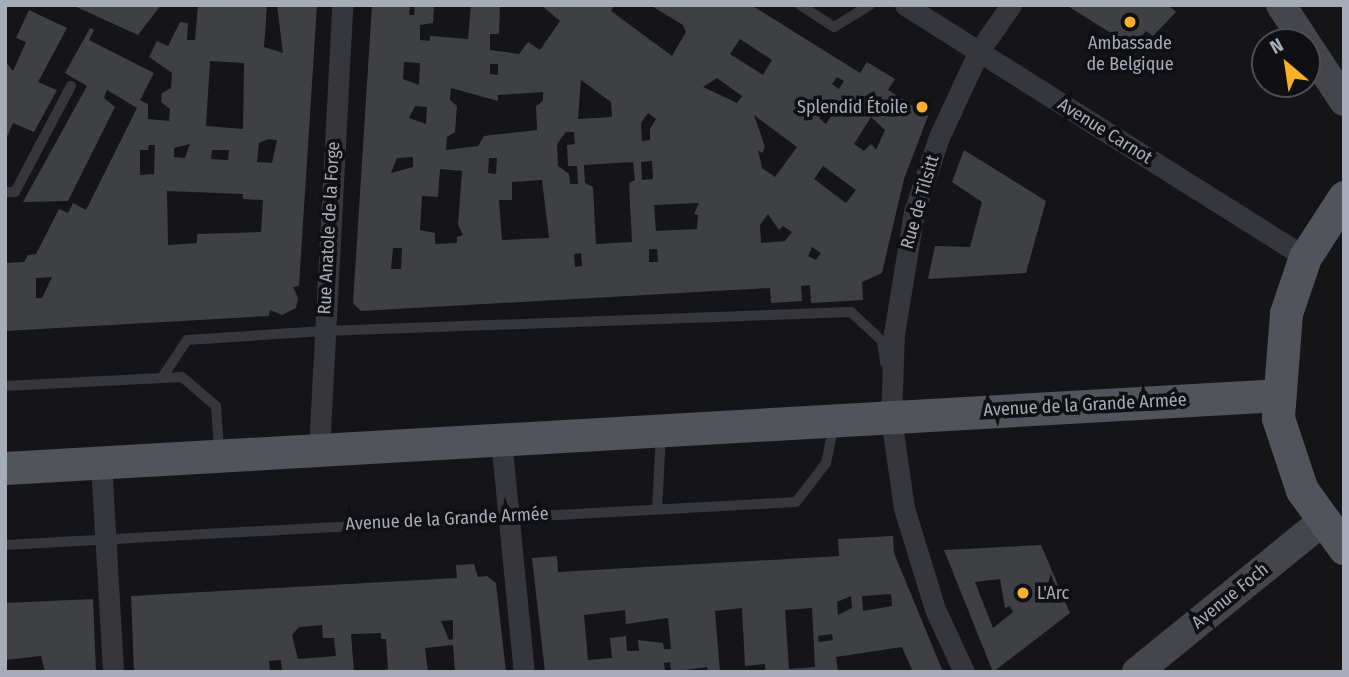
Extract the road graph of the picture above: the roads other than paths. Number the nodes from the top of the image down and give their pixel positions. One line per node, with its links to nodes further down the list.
1 (342, 5): 15 (street, Rue Anatole de la Forge)
2 (800, 5): 3 (lane)
3 (870, 5)
4 (905, 5): 8 (street, Avenue Carnot)
5 (1011, 5): 8 (street, Rue de Tilsitt)
6 (1281, 5): 7 (main road)
7 (1296, 28)
8 (979, 51): 14 (street, Avenue Carnot); 19 (street, Rue de Tilsitt)
9 (1321, 66): 11 (main road)
10 (71, 86): 12 (lane)
11 (1344, 101)
12 (5, 192)
13 (1344, 197): 14 (main road)
14 (1305, 257): 18 (main road)
15 (324, 331): 16 (lane); 19 (lane); 23 (street, Rue Anatole de la Forge)
16 (163, 376): 17 (lane); 24 (lane)
17 (5, 386)
18 (1279, 395): 19 (main road, Avenue de la Grande Armée); 29 (main road)
19 (891, 418): 20 (main road, Avenue de la Grande Armée); 35 (street, Rue de Tilsitt)
20 (835, 421): 21 (main road, Avenue de la Grande Armée); 27 (lane, Avenue de la Grande Armée)
21 (662, 431): 22 (main road, Avenue de la Grande Armée); 27 (lane)
22 (501, 439): 23 (main road, Avenue de la Grande Armée); 28 (street)
23 (319, 450): 24 (main road, Avenue de la Grande Armée)
24 (219, 457): 25 (main road, Avenue de la Grande Armée)
25 (101, 462): 26 (main road, Avenue de la Grande Armée); 30 (street)
26 (5, 468)
27 (657, 509): 28 (lane, Avenue de la Grande Armée)
28 (508, 516): 30 (lane, Avenue de la Grande Armée); 34 (street)
29 (1322, 521): 32 (main road); 36 (main road, Avenue Foch)
30 (106, 538): 31 (lane, Avenue de la Grande Armée); 33 (street)
31 (5, 545)
32 (1344, 548)
33 (113, 672)
34 (524, 672)
35 (964, 672)
36 (1137, 672)

